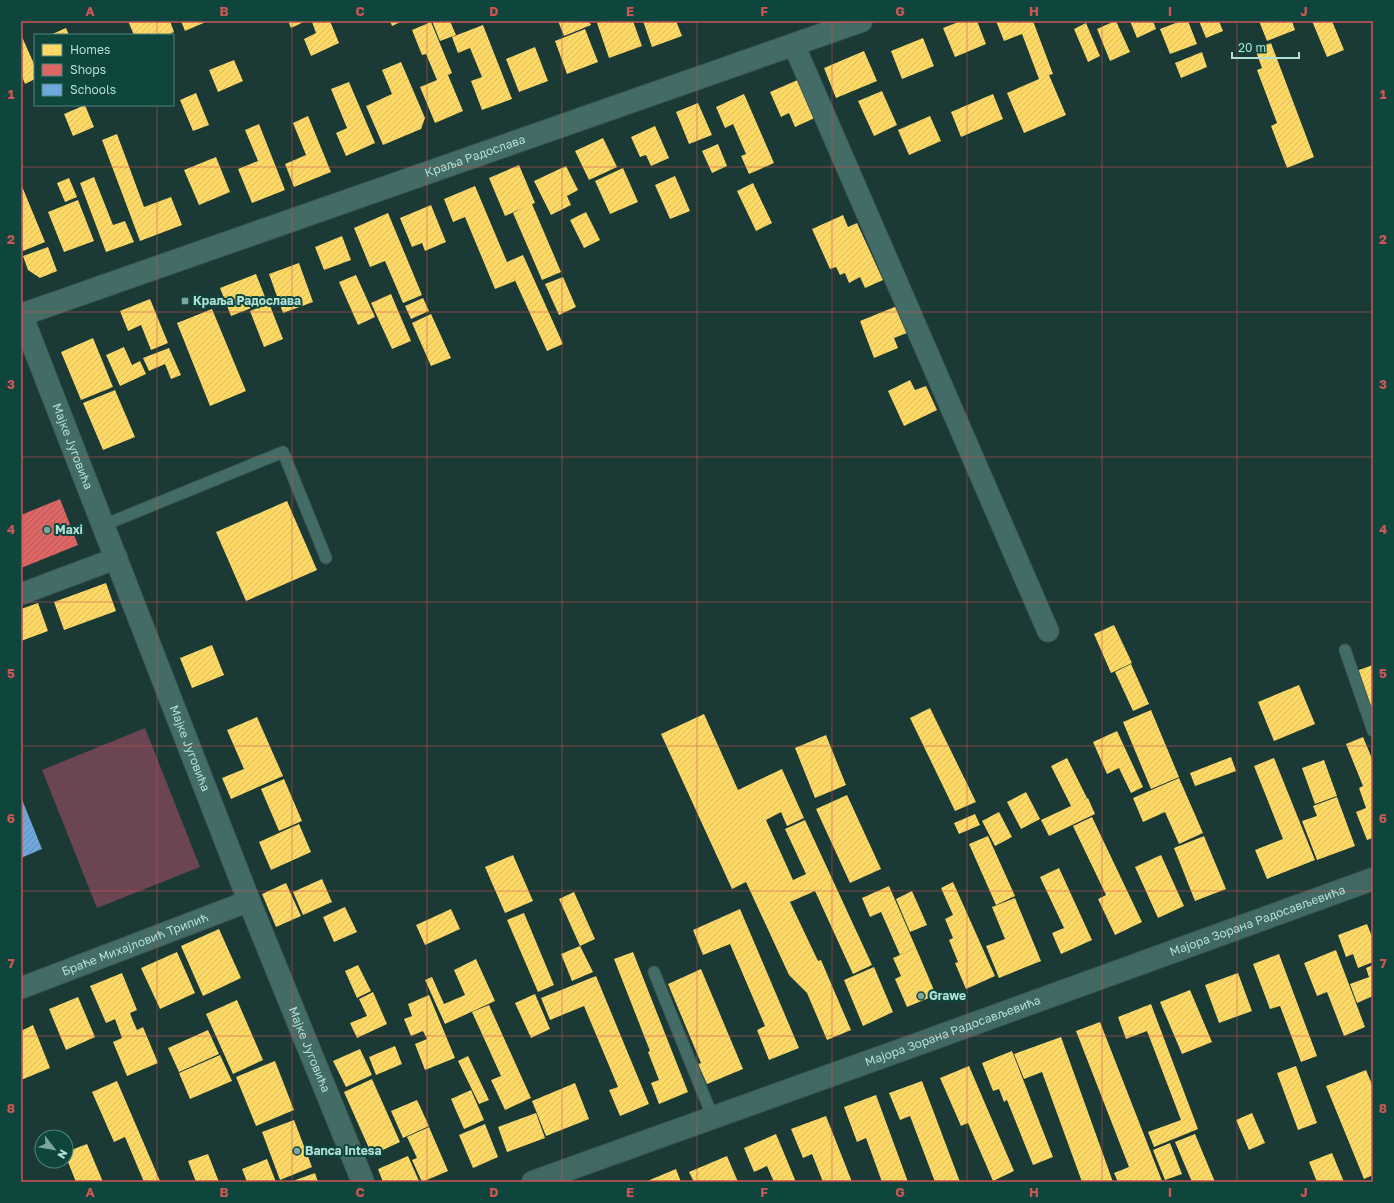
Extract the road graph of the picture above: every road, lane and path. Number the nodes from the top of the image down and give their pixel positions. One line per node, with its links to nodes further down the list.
1 (861, 21): 2 (street, Краља Радослава)
2 (794, 45): 3 (street, Краља Радослава); 8 (street)
3 (21, 314): 4 (street, Мајке Југовића)
4 (104, 525): 5 (street, Мајке Југовића); 6 (lane)
5 (117, 558): 7 (street); 12 (street, Мајке Југовића)
6 (326, 558)
7 (21, 594)
8 (1048, 631)
9 (1345, 650): 10 (lane)
10 (1373, 731)
11 (1373, 879): 15 (main road, Мајора Зорана Радосављевића)
12 (249, 901): 14 (street, Браће Михајловић Трипић); 16 (street, Мајке Југовића)
13 (654, 972): 15 (lane)
14 (21, 988)
15 (713, 1118): 17 (main road, Мајора Зорана Радосављевића)
16 (363, 1182)
17 (533, 1182)

